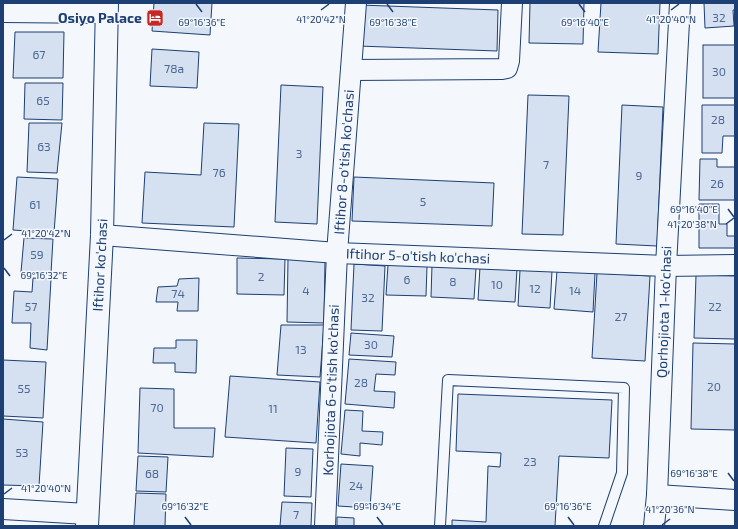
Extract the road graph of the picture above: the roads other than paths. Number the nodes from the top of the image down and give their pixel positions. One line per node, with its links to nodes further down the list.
1 (356, 3): 6 (street, Iftihor 8-o'tish ko'chasi)
2 (512, 3): 6 (street, Iftihor 8-o'tish ko'chasi)
3 (680, 3): 10 (street, Qorhojiota 1-ko'chasi)
4 (107, 8): 5 (street); 7 (main road, Iftihor ko'chasi)
5 (3, 12)
6 (351, 70): 8 (street, Iftihor 8-o'tish ko'chasi)
7 (102, 235): 8 (street, Iftihor 5-o'tish ko'chasi); 14 (main road, Iftihor ko'chasi)
8 (337, 253): 10 (street, Iftihor 5-o'tish ko'chasi); 15 (street, Korhojiota 6-o'tish ko'chasi)
9 (735, 265): 10 (street, Iftihor 5-o'tish ko'chasi)
10 (666, 266): 11 (street, Qorhojiota 1-ko'chasi)
11 (657, 495): 12 (street); 18 (street, Qorhojiota 1-ko'chasi)
12 (735, 500)
13 (3, 509): 14 (street)
14 (87, 520)
15 (325, 526)
16 (440, 526): 17 (lane)
17 (604, 526)
18 (654, 526)

